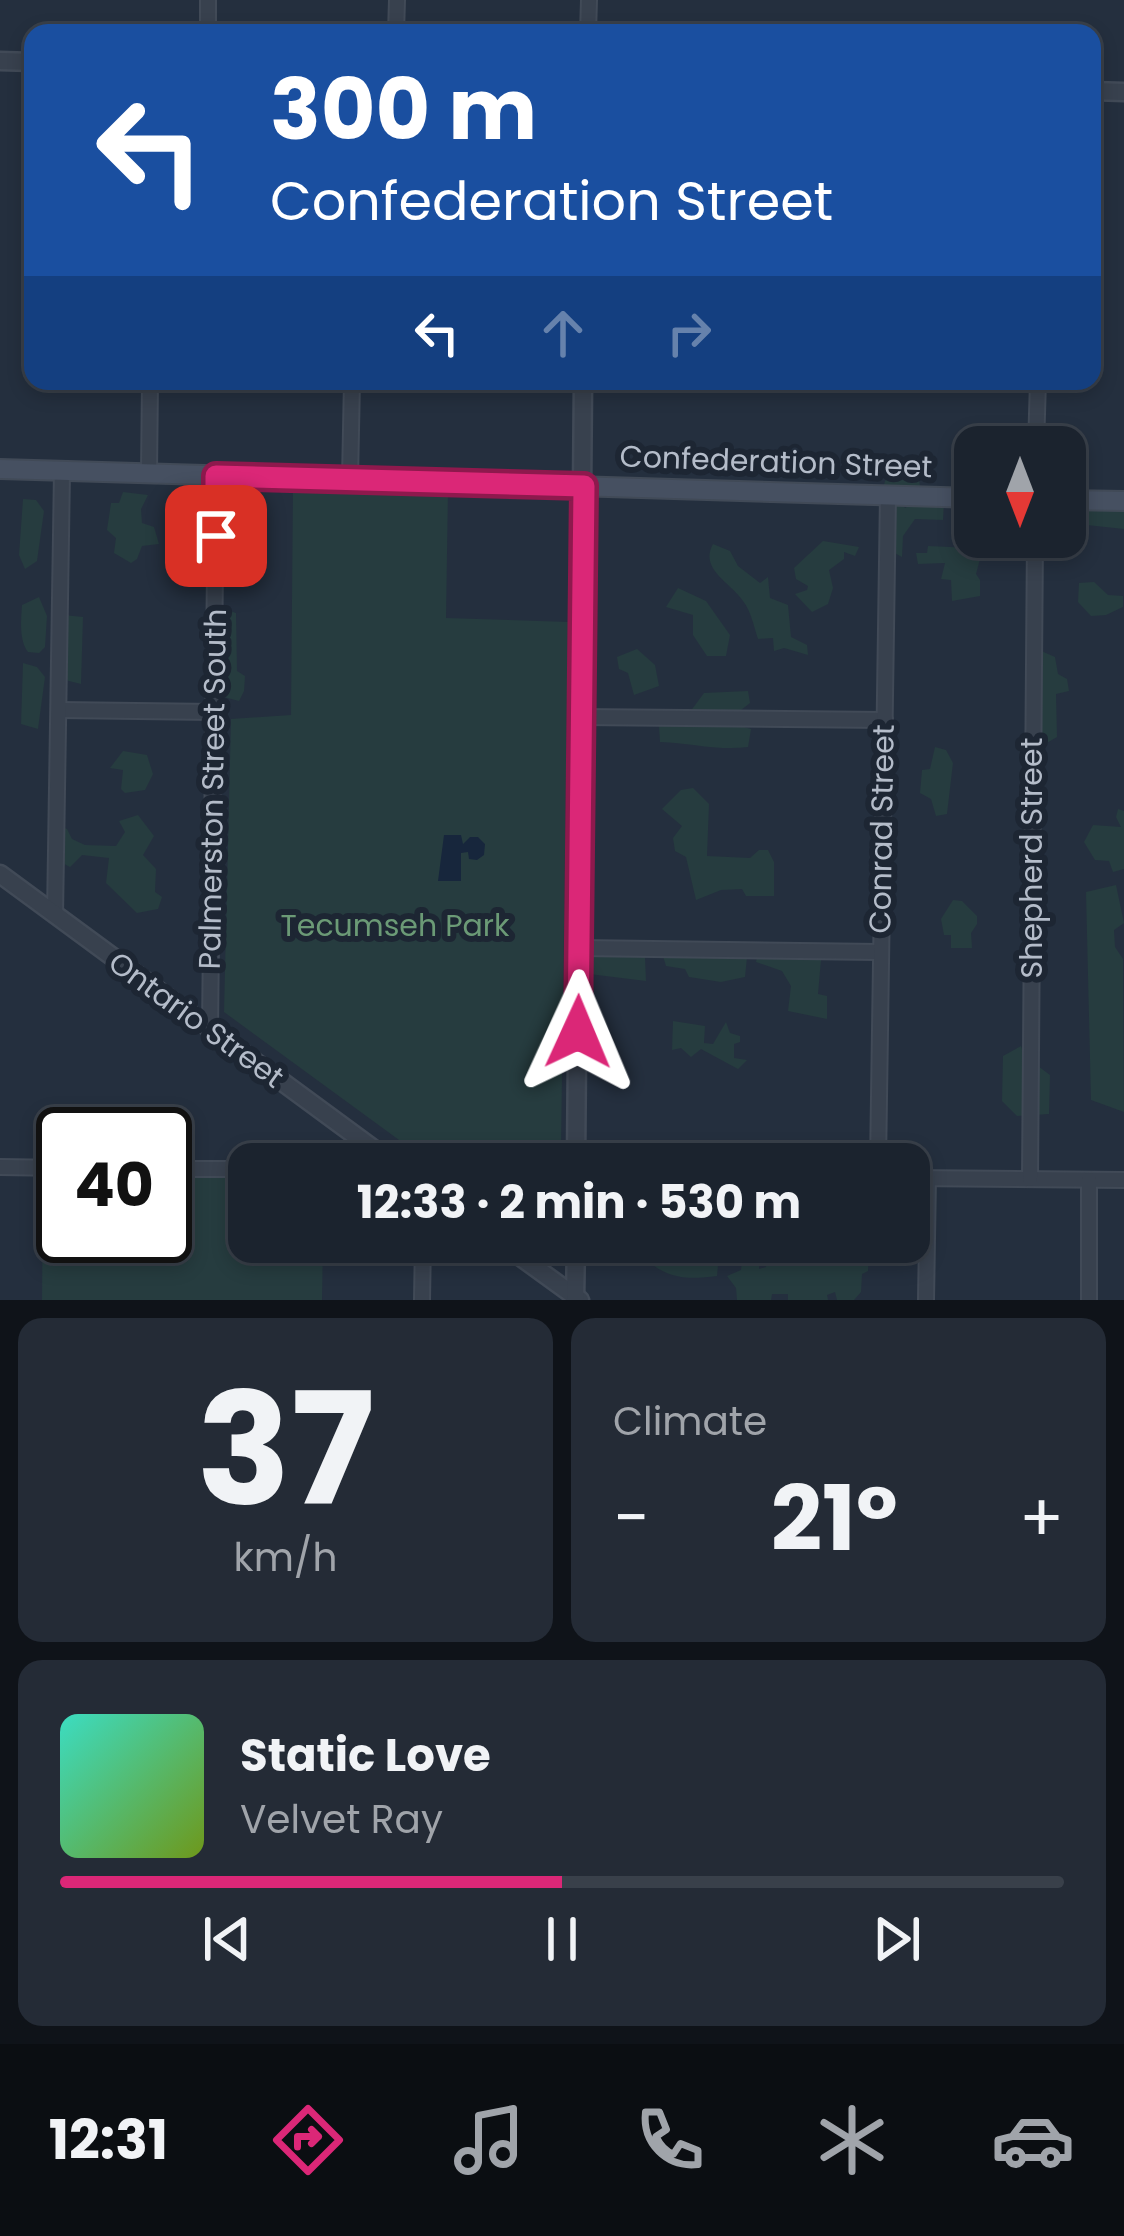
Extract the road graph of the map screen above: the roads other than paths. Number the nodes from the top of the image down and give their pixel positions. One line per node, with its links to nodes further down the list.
1 (150, 390): 8 (street)
2 (352, 390): 10 (street)
3 (584, 390): 11 (street)
4 (1038, 390): 5 (street)
5 (1037, 426)
6 (0, 469): 7 (main road, Confederation Street)
7 (62, 472): 8 (main road, Confederation Street); 17 (street)
8 (149, 473): 9 (main road, Confederation Street)
9 (216, 476): 10 (main road, Confederation Street); 18 (street, Palmerston Street South)
10 (350, 479): 11 (main road, Confederation Street)
11 (584, 486): 12 (main road, Confederation Street); 19 (street)
12 (888, 495): 13 (main road, Confederation Street); 20 (street, Conrad Street)
13 (954, 497)
14 (1086, 500): 15 (main road)
15 (1124, 501)
16 (1035, 558): 34 (street, Shepherd Street)
17 (59, 710): 18 (street); 22 (street)
18 (215, 712): 25 (street, Palmerston Street South)
19 (580, 717): 20 (street); 23 (street)
20 (885, 720): 24 (street, Conrad Street)
21 (0, 874): 22 (street, Ontario Street)
22 (56, 915): 25 (street, Ontario Street)
23 (580, 947): 24 (street); 27 (street)
24 (879, 952): 28 (street, Conrad Street)
25 (210, 1031): 26 (street, Ontario Street)
26 (365, 1143)
27 (576, 1143)
28 (878, 1143)
29 (0, 1167): 30 (street)
30 (36, 1168)
31 (192, 1168): 32 (street)
32 (228, 1169)
33 (930, 1178): 34 (street)
34 (1030, 1179): 35 (street)
35 (1089, 1180): 36 (street); 44 (street)
36 (1124, 1180)
37 (423, 1263): 42 (street)
38 (528, 1263): 41 (street)
39 (576, 1263): 41 (street)
40 (927, 1263): 43 (street)
41 (577, 1299)
42 (422, 1300)
43 (926, 1300)
44 (1089, 1300)

